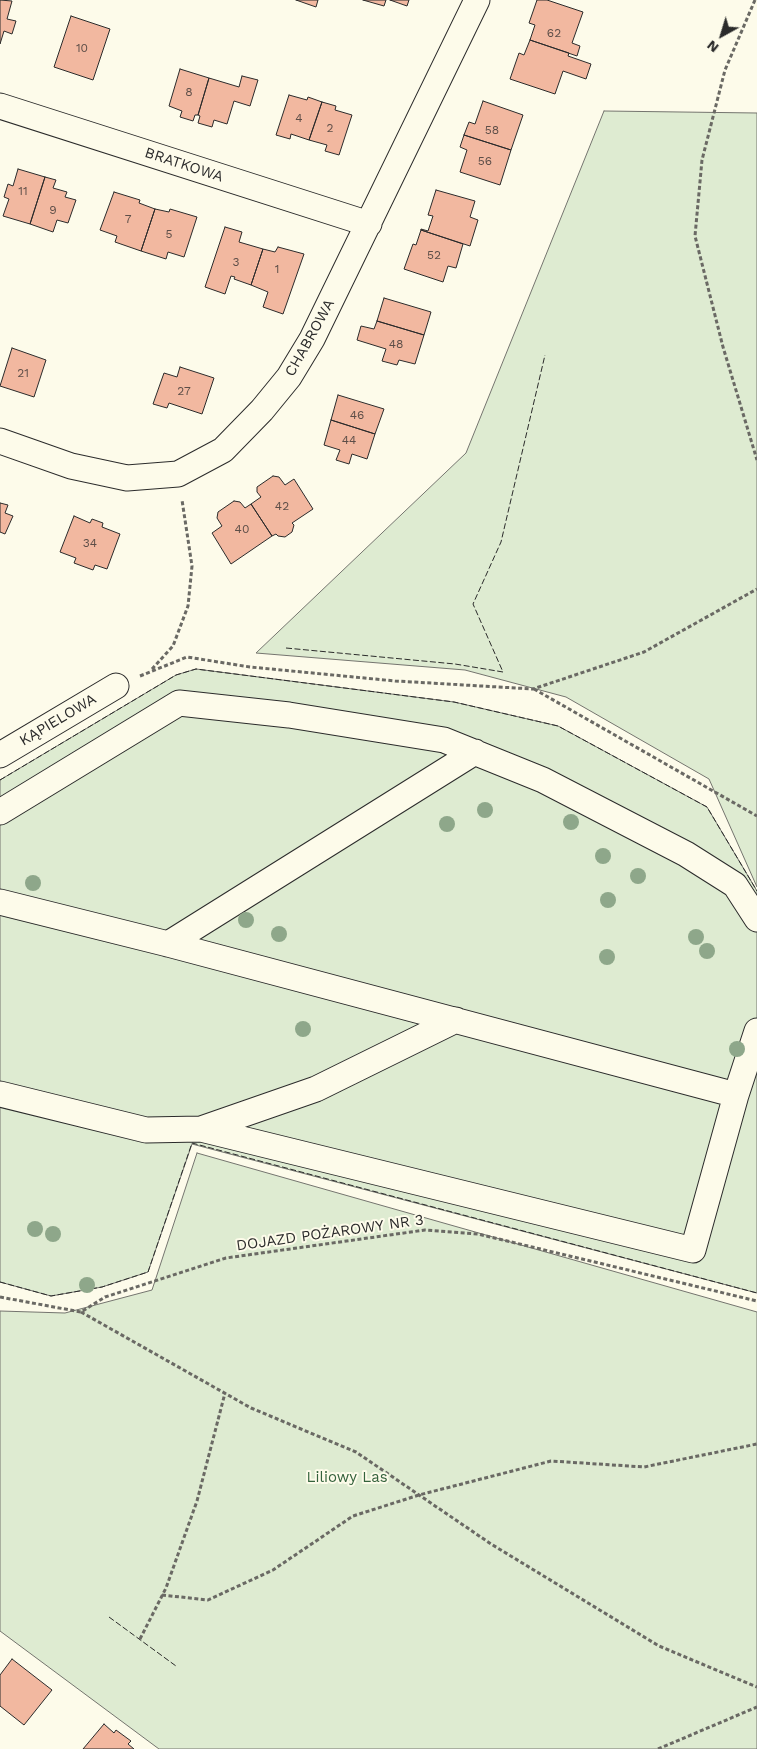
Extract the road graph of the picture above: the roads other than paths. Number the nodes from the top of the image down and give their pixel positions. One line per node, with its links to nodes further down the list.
1 (476, 0): 3 (street, CHABROWA)
2 (0, 106): 3 (street, BRATKOWA)
3 (369, 224): 4 (street, CHABROWA)
4 (0, 441)
5 (116, 686): 7 (street, KĄPIELOWA)
6 (474, 752): 8 (street); 10 (street); 11 (street)
7 (0, 754)
8 (0, 812)
9 (0, 902): 11 (street)
10 (757, 919)
11 (168, 944): 12 (street)
12 (456, 1020): 15 (street); 16 (street)
13 (757, 1030): 15 (street)
14 (0, 1094): 16 (street)
15 (736, 1095): 16 (street)
16 (201, 1129)

